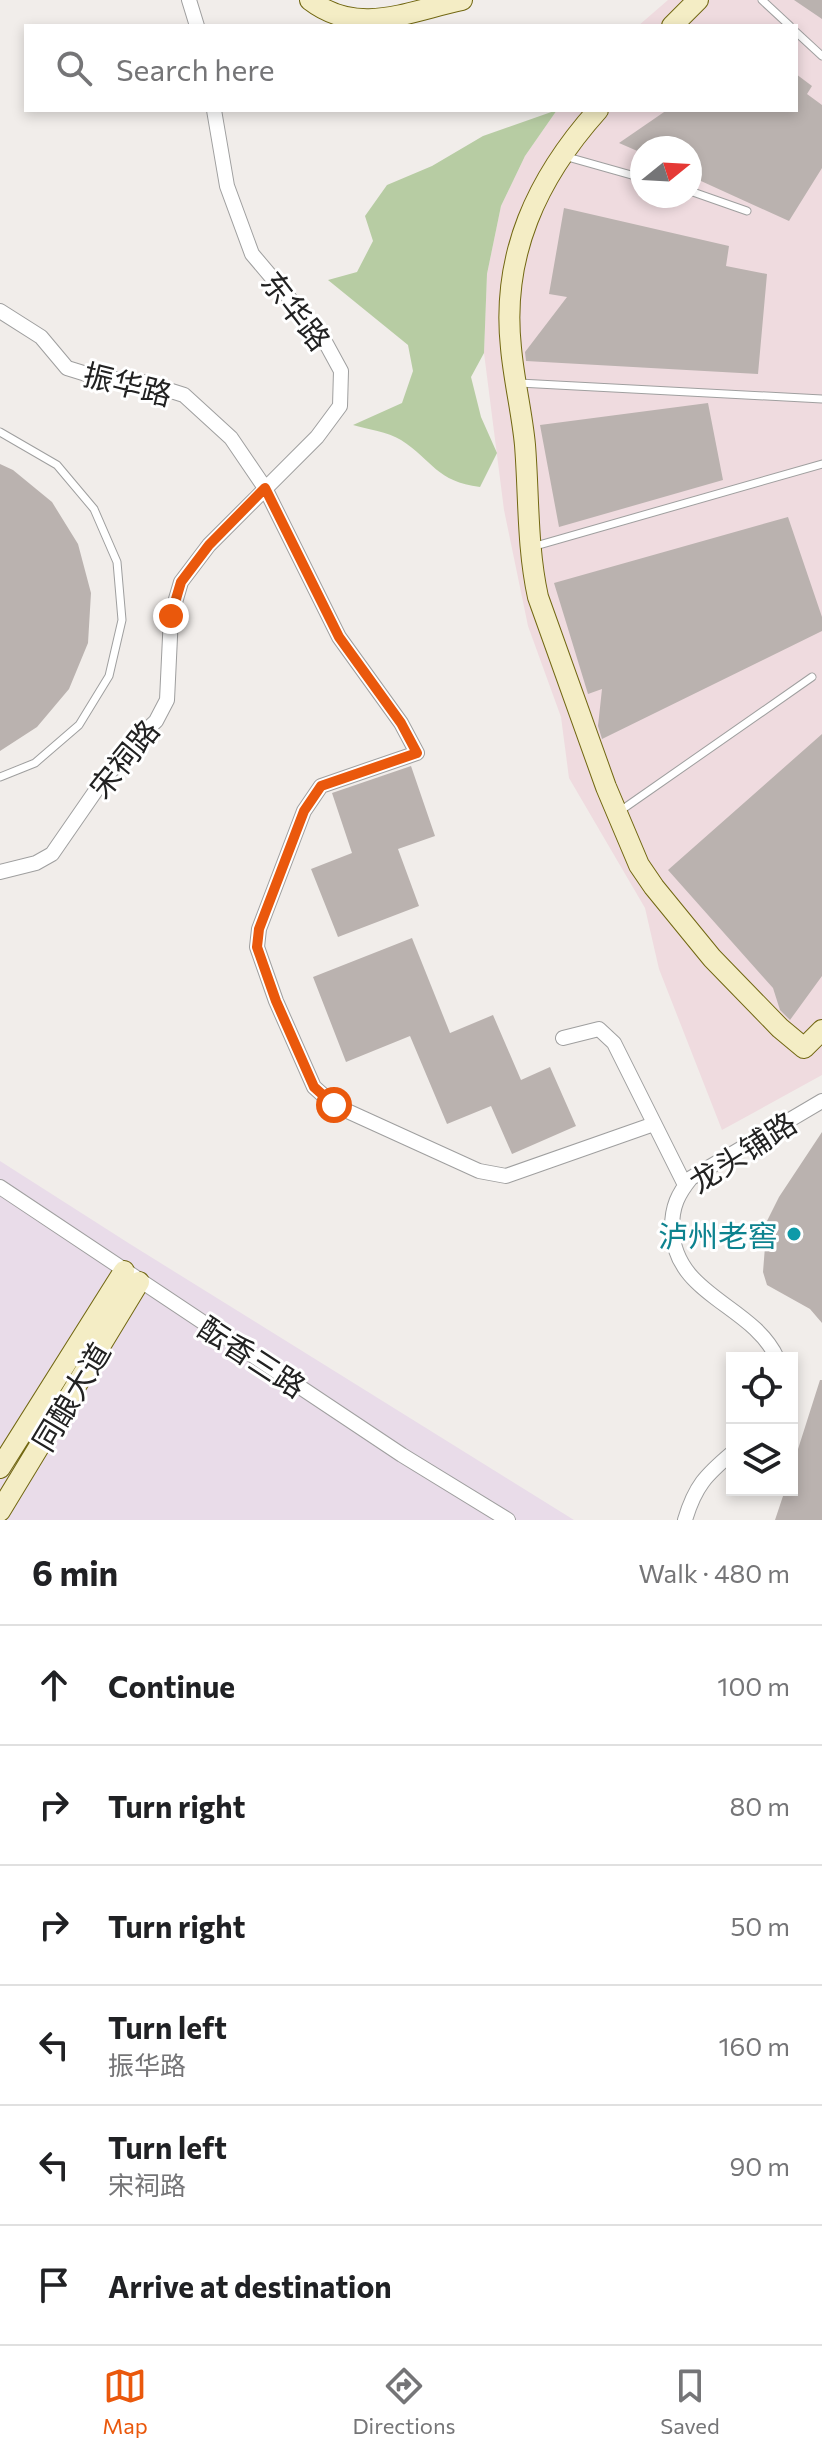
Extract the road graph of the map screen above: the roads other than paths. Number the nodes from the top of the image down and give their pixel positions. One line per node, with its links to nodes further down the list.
1 (189, 0): 6 (street)
2 (310, 0): 3 (street)
3 (462, 0)
4 (698, 0): 7 (street)
5 (762, 0): 8 (lane)
6 (196, 24)
7 (674, 24)
8 (788, 24)
9 (798, 34): 10 (lane)
10 (822, 56)
11 (214, 112): 22 (street, 东华路)
12 (596, 112): 13 (street)
13 (562, 155): 14 (lane); 18 (street)
14 (630, 175)
15 (702, 195): 16 (lane)
16 (747, 211)
17 (0, 311): 22 (street, 振华路)
18 (516, 383): 19 (lane); 23 (street)
19 (822, 399)
20 (0, 432): 25 (lane)
21 (822, 464): 23 (lane)
22 (265, 488): 27 (street, 宋祠路); 31 (street, 振华路)
23 (531, 547): 26 (street)
24 (812, 677): 26 (lane)
25 (0, 777)
26 (616, 814): 28 (street)
27 (0, 872)
28 (822, 1030)
29 (563, 1038): 31 (street)
30 (822, 1101): 32 (street, 龙头铺路)
31 (654, 1124): 32 (street)
32 (685, 1185): 35 (street, 龙头铺路)
33 (0, 1187): 34 (street, 酝香三路)
34 (132, 1276): 37 (street, 同酿大道); 38 (street, 同酿大道); 39 (street, 酝香三路)
35 (774, 1352)
36 (726, 1458): 40 (street)
37 (0, 1468)
38 (0, 1511)
39 (508, 1520)
40 (685, 1520)

